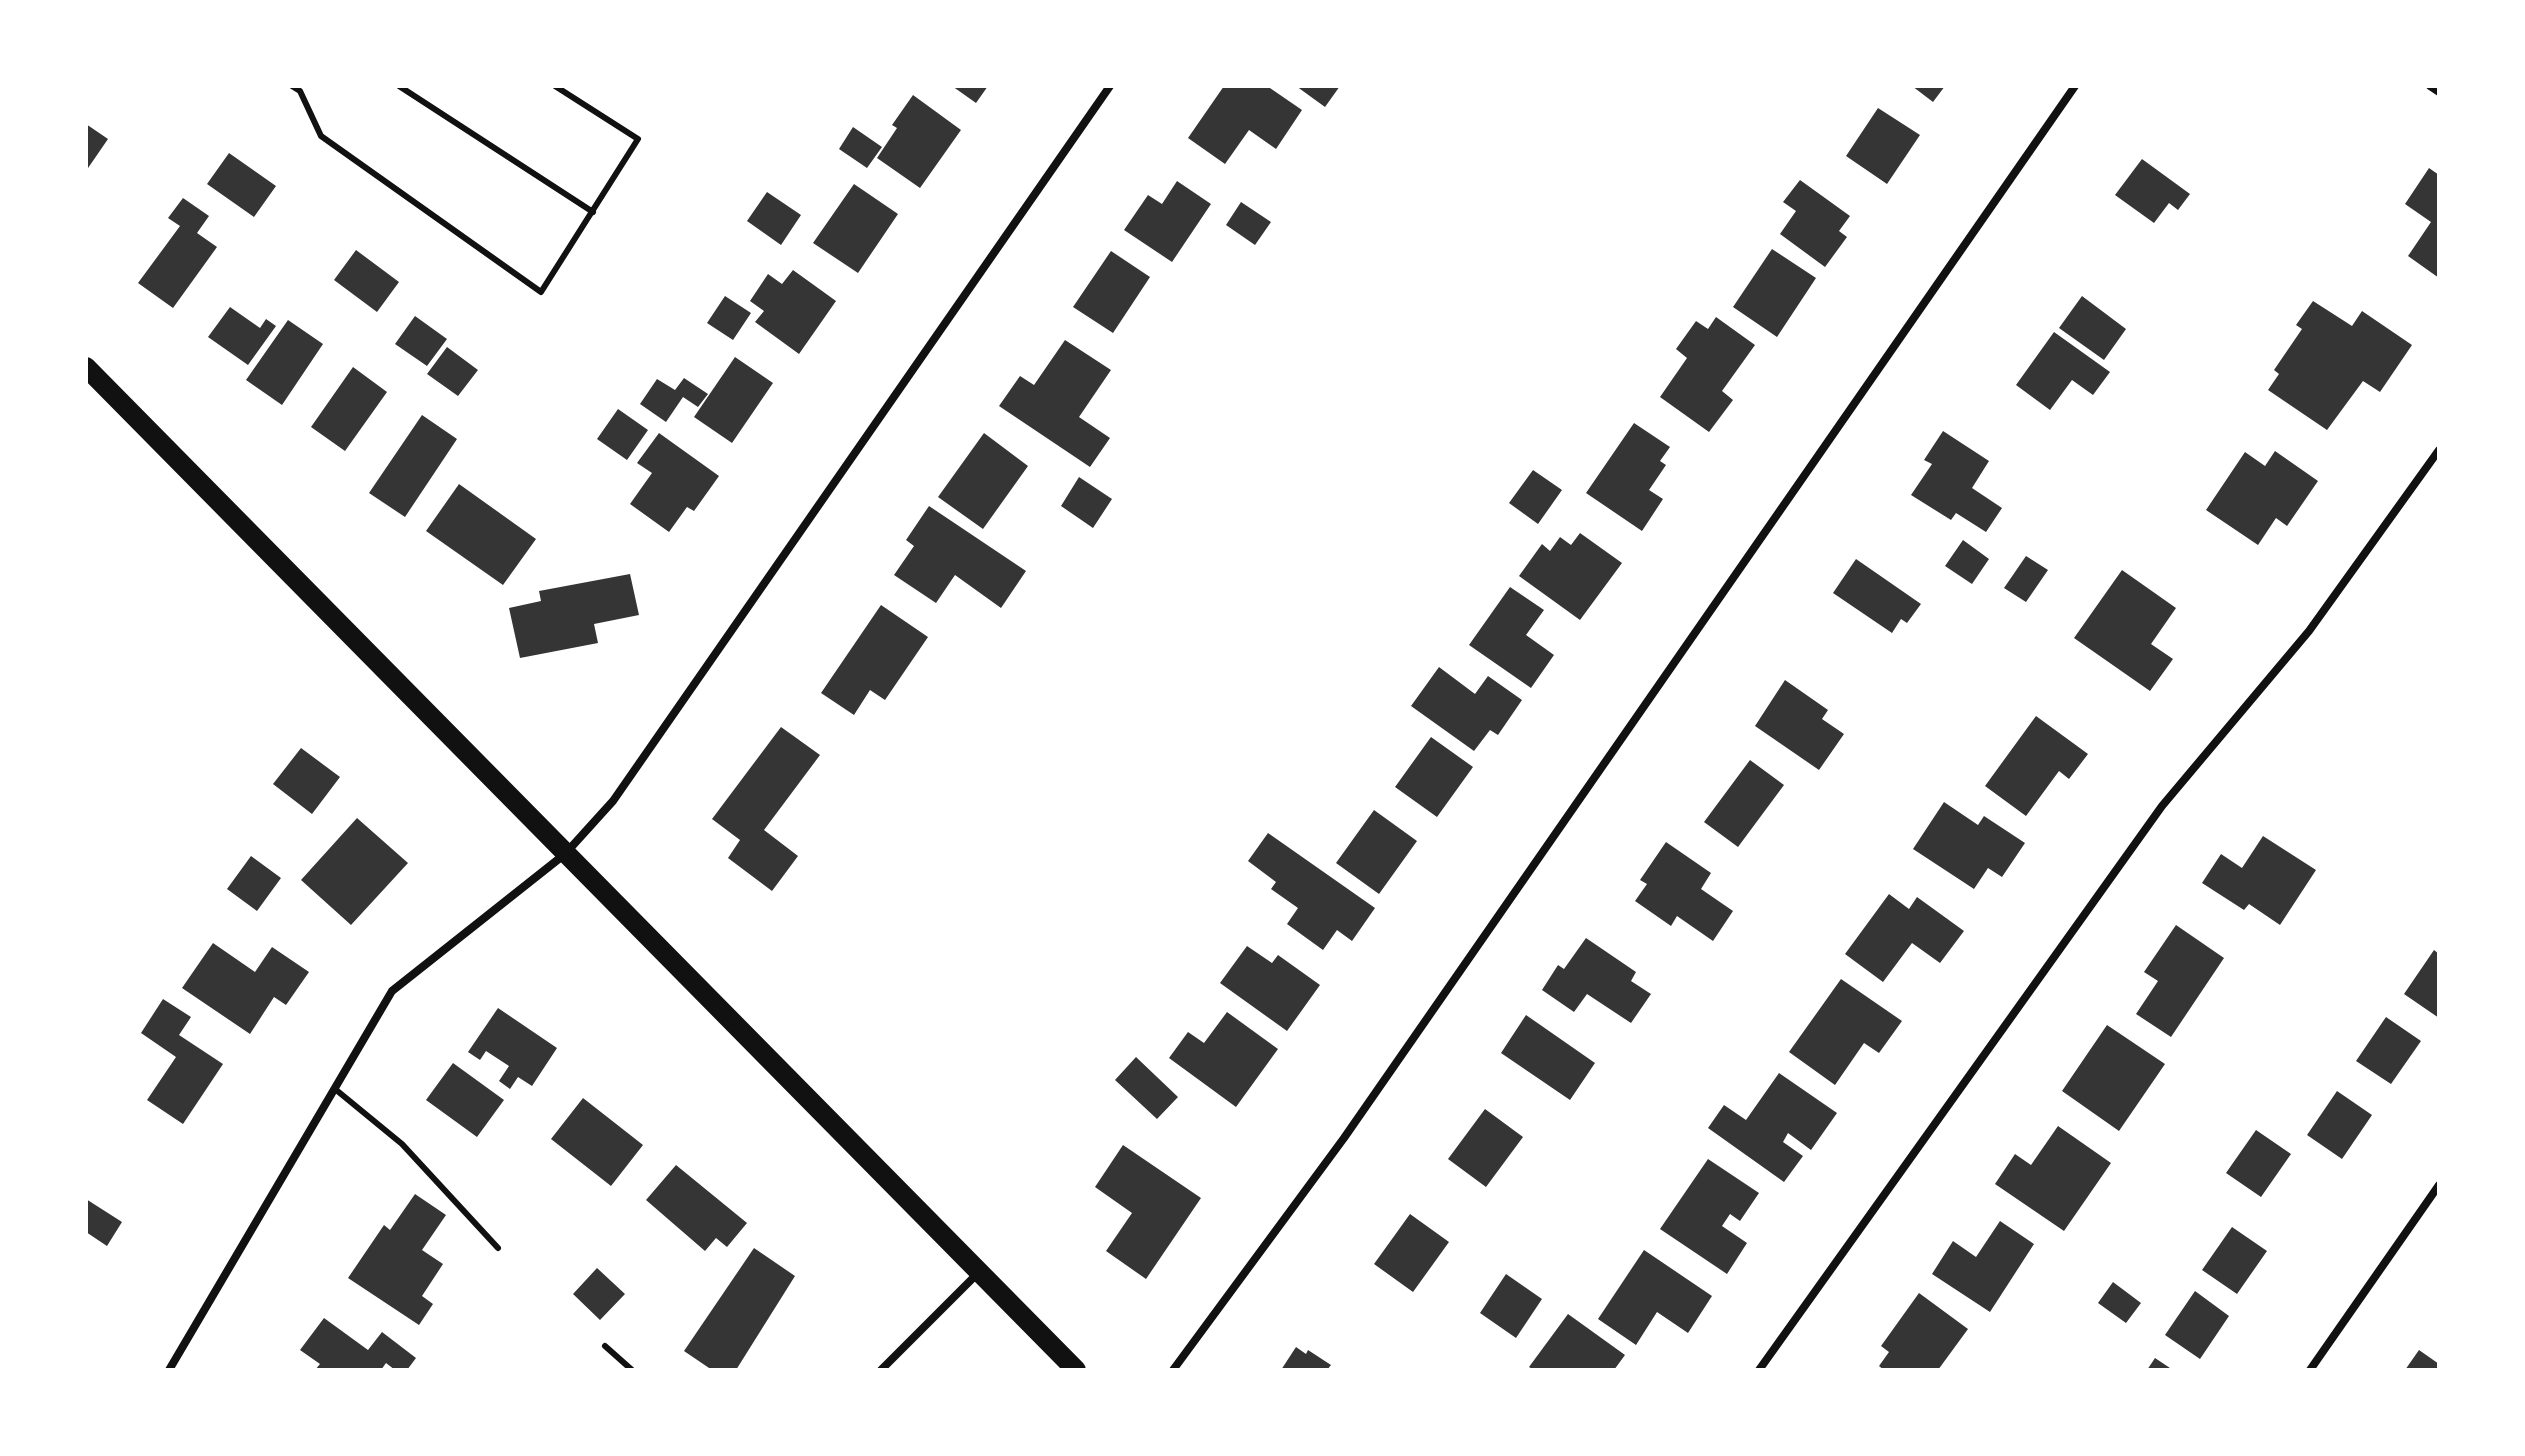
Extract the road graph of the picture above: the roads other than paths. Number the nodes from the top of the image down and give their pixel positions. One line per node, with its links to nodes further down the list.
1 (292, 86): 8 (lane)
2 (399, 86): 8 (lane)
3 (555, 86): 8 (lane)
4 (1110, 86): 11 (street)
5 (2075, 86): 21 (street)
6 (2430, 86): 7 (street)
7 (2439, 92)
8 (593, 212)
9 (86, 367): 11 (main road)
10 (2439, 450): 22 (street)
11 (565, 854): 12 (street); 15 (main road)
12 (335, 1089): 14 (lane); 17 (street)
13 (2439, 1185): 23 (street)
14 (498, 1248)
15 (979, 1273): 19 (street); 20 (main road)
16 (605, 1346): 18 (lane)
17 (169, 1370)
18 (632, 1370)
19 (881, 1370)
20 (1076, 1370)
21 (1173, 1370)
22 (1759, 1370)
23 (2310, 1370)

